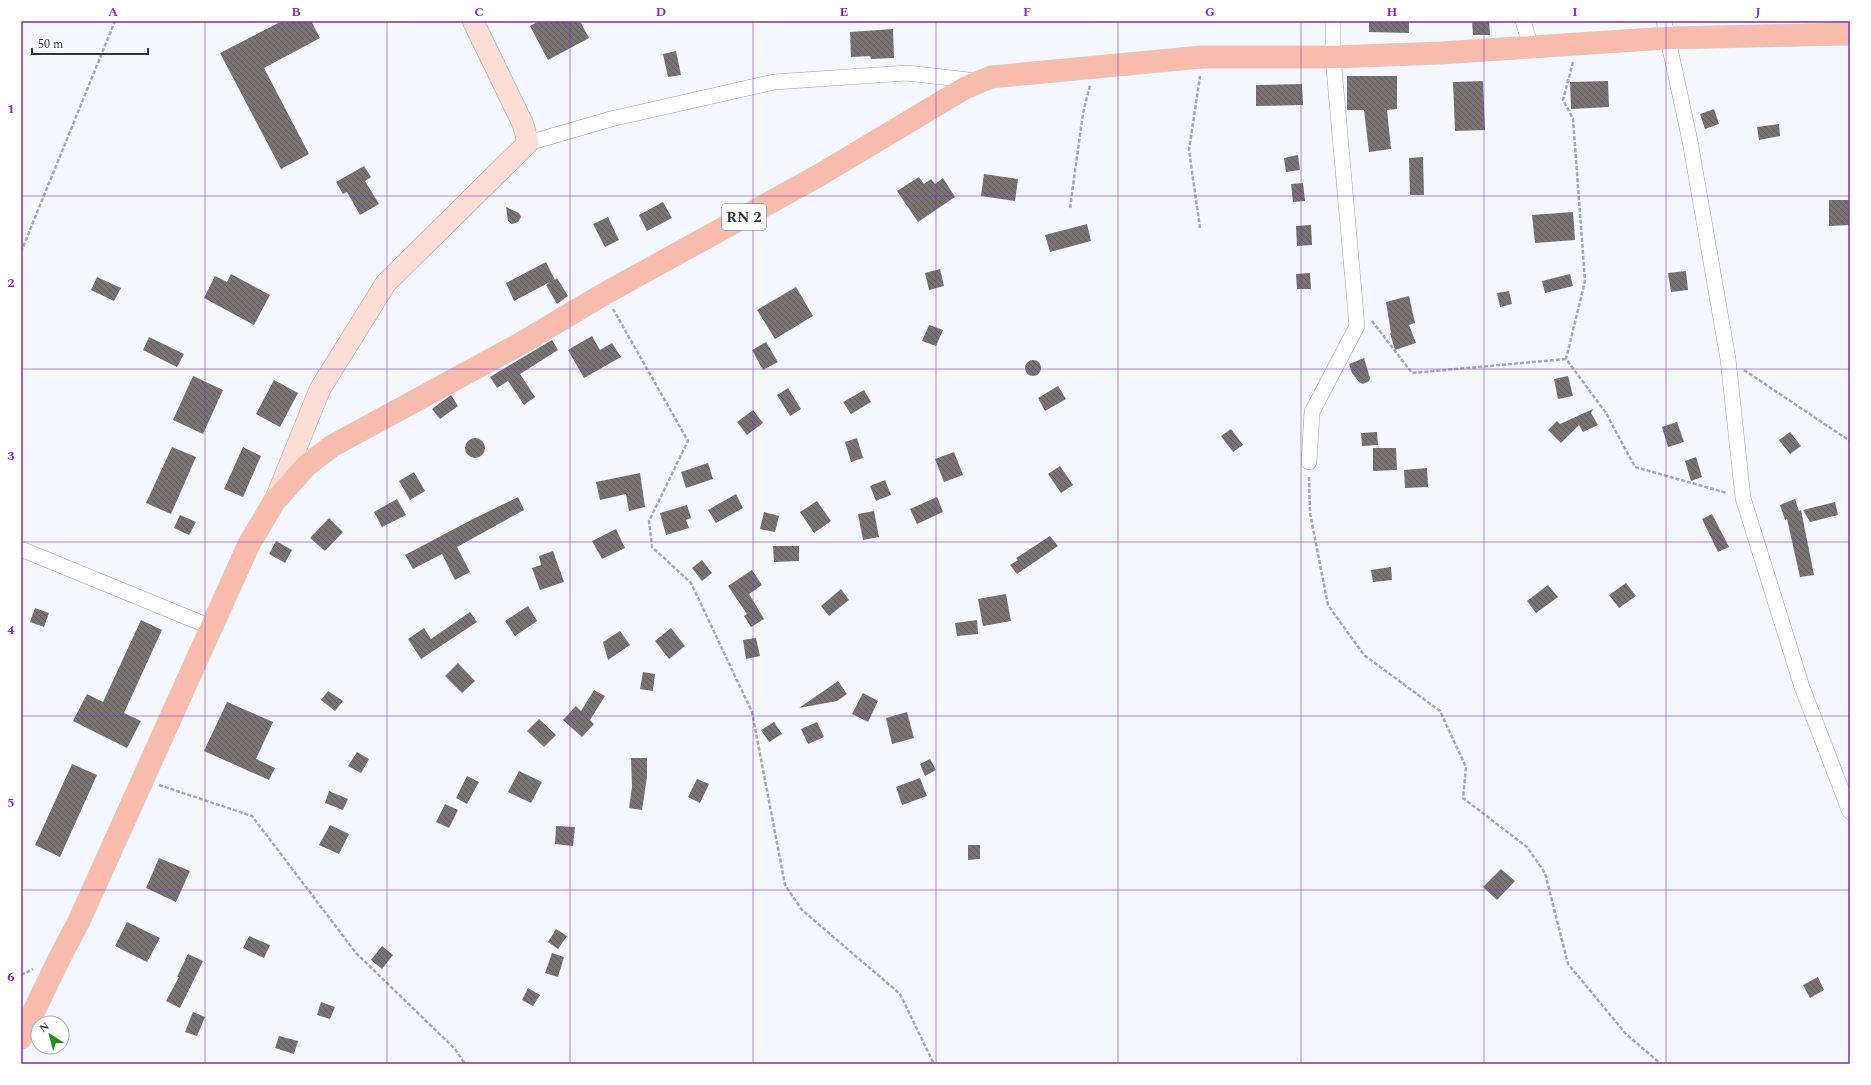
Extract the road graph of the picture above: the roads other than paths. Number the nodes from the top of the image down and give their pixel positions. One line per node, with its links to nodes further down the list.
1 (473, 21): 9 (street)
2 (1333, 21): 7 (street)
3 (1523, 21): 6 (street)
4 (1666, 30): 5 (main road, RN 2); 6 (main road, RN 2); 14 (street)
5 (1850, 34)
6 (1531, 47): 7 (main road, RN 2)
7 (1334, 57): 8 (main road, RN 2); 10 (street)
8 (977, 81): 9 (street); 11 (main road, RN 2)
9 (528, 143): 11 (street)
10 (1309, 462)
11 (274, 502): 13 (main road, RN 2)
12 (21, 549): 13 (street)
13 (211, 627): 15 (main road, RN 2)
14 (1850, 812)
15 (21, 1038)

